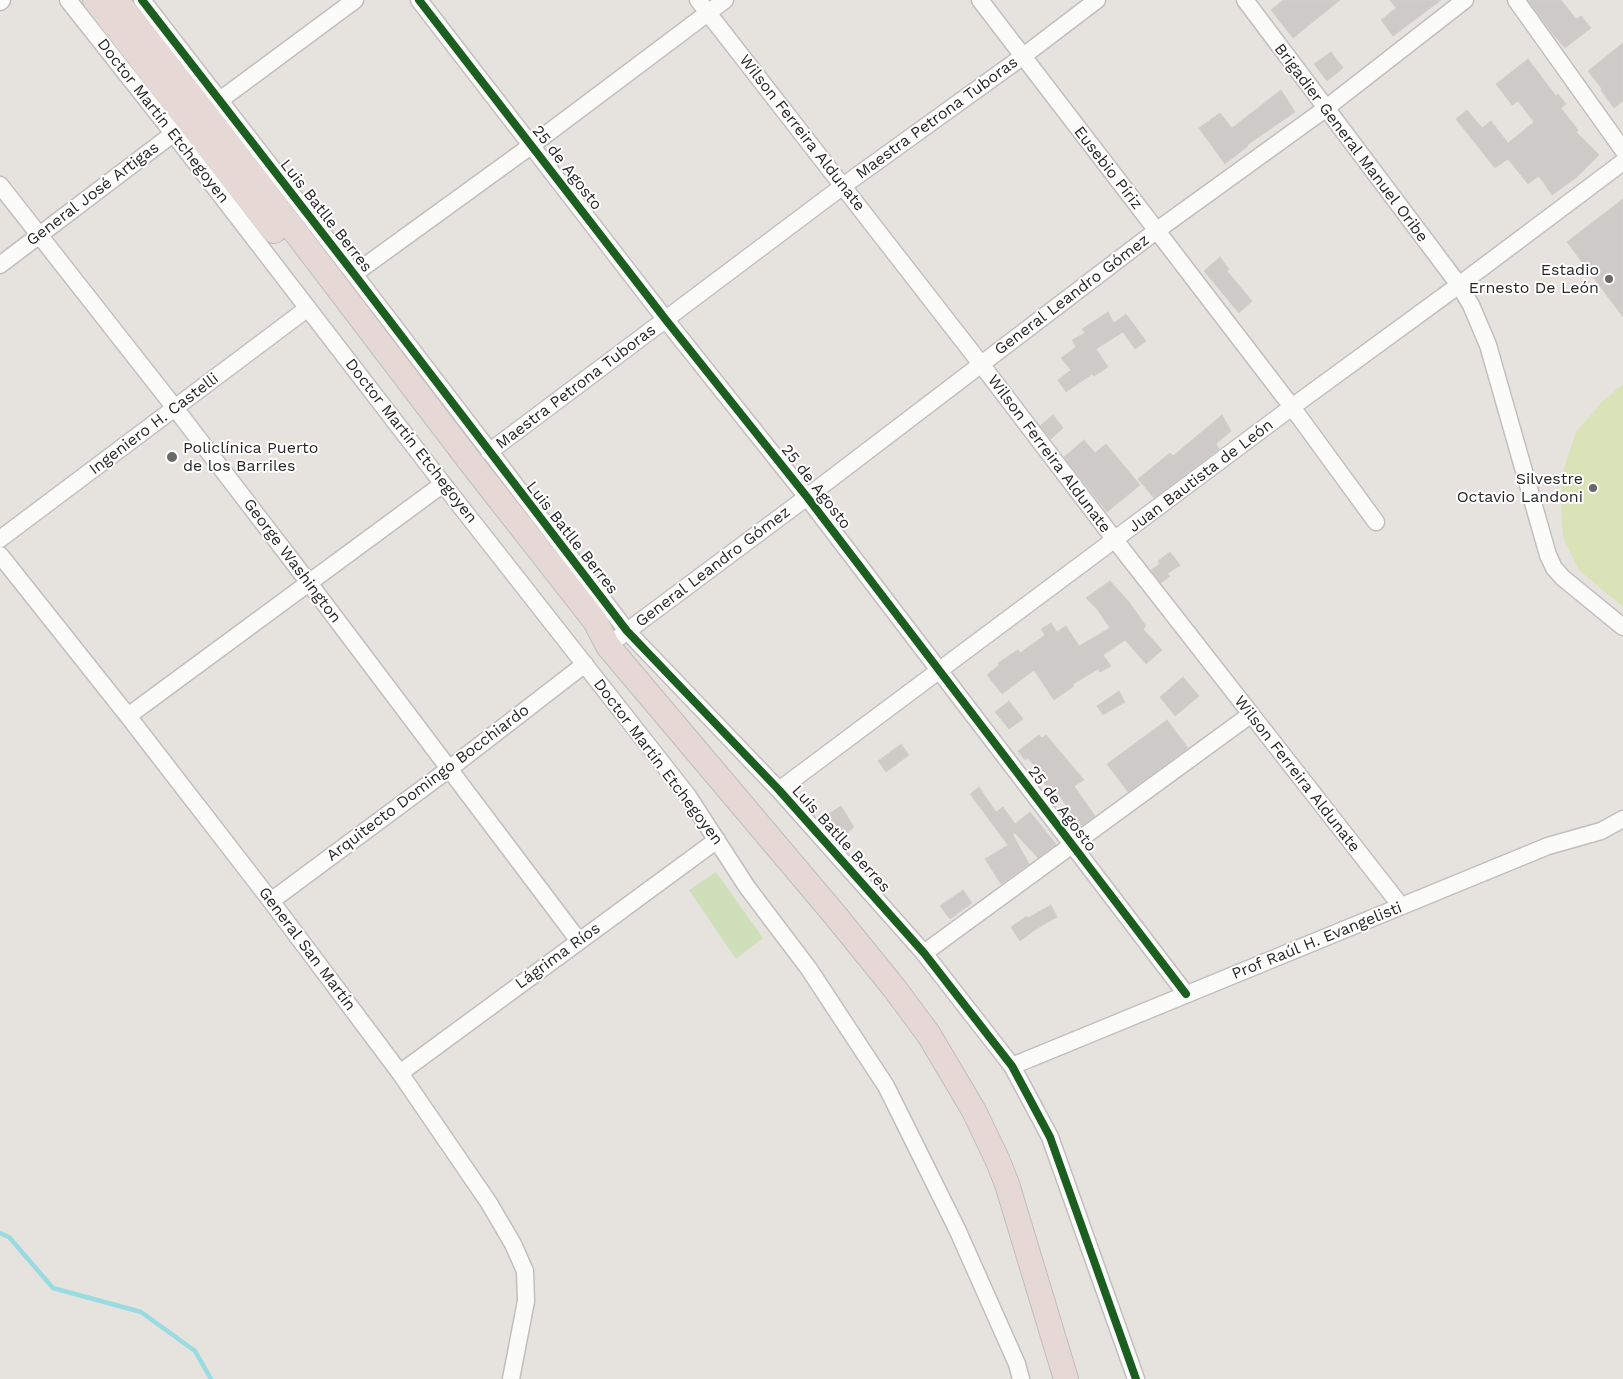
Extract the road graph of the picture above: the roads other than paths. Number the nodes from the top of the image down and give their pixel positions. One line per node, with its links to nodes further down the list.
1 (68, 0): 16 (street, Doctor Martín Etchegoyen)
2 (94, 0): 16 (highway)
3 (116, 0): 16 (highway)
4 (142, 0): 16 (street, Luis Batlle Berres)
5 (355, 0): 16 (street, General José Artigas)
6 (419, 0): 17 (street, 25 de Agosto)
7 (725, 0): 13 (street)
8 (980, 0): 14 (street, Eusebio Píriz)
9 (1097, 0): 14 (street, Maestra Petrona Tuboras)
10 (1245, 0): 15 (street, Brigadier General Manuel Oribe)
11 (1465, 0): 15 (street, General Leandro Gómez)
12 (1516, 0): 18 (street)
13 (703, 6): 17 (street); 21 (street, Wilson Ferreira Aldunate)
14 (1022, 57): 21 (street, Maestra Petrona Tuboras); 22 (street, Eusebio Píriz)
15 (1325, 109): 22 (street, General Leandro Gómez); 26 (street, Brigadier General Manuel Oribe)
16 (196, 117): 23 (street, General José Artigas); 25 (street, Luis Batlle Berres); 27 (street, Doctor Martín Etchegoyen); 42 (highway)
17 (532, 144): 25 (street); 28 (street, 25 de Agosto)
18 (1623, 150)
19 (1623, 162): 26 (street, Juan Bautista de León)
20 (0, 185): 23 (street, George Washington)
21 (843, 186): 28 (street, Maestra Petrona Tuboras); 29 (street, Wilson Ferreira Aldunate)
22 (1156, 231): 29 (street, General Leandro Gómez); 30 (street, Eusebio Píriz)
23 (39, 235): 24 (street, General José Artigas); 31 (street, George Washington)
24 (0, 265)
25 (354, 274): 32 (street, Luis Batlle Berres)
26 (1459, 286): 30 (street, Juan Bautista de León); 40 (street, Brigadier General Manuel Oribe)
27 (308, 308): 31 (street, Ingeniero H. Castelli); 33 (street, Doctor Martín Etchegoyen)
28 (666, 320): 32 (street, Maestra Petrona Tuboras); 34 (street, 25 de Agosto)
29 (981, 364): 34 (street, General Leandro Gómez); 37 (street, Wilson Ferreira Aldunate)
30 (1292, 407): 35 (street, Eusebio Píriz); 37 (street, Juan Bautista de León)
31 (175, 408): 36 (street, Ingeniero H. Castelli); 39 (street, George Washington)
32 (490, 452): 41 (street, Luis Batlle Berres)
33 (443, 484): 39 (street); 43 (street, Doctor Martín Etchegoyen)
34 (807, 497): 41 (street, General Leandro Gómez); 44 (street, 25 de Agosto)
35 (1376, 522)
36 (0, 539)
37 (1115, 540): 44 (street, Juan Bautista de León); 45 (street, Wilson Ferreira Aldunate)
38 (0, 555): 46 (street, General San Martín)
39 (309, 583): 46 (street); 47 (street, George Washington)
40 (1623, 627)
41 (626, 630): 42 (street, General Leandro Gómez); 48 (street, Luis Batlle Berres)
42 (608, 646): 61 (highway)
43 (585, 664): 47 (street, Arquitecto Domingo Bocchiardo); 50 (street, Doctor Martín Etchegoyen)
44 (939, 670): 48 (street, Juan Bautista de León); 51 (street, 25 de Agosto)
45 (1250, 715): 51 (street); 53 (street, Wilson Ferreira Aldunate)
46 (128, 716): 52 (street, General San Martín)
47 (449, 769): 52 (street, Arquitecto Domingo Bocchiardo); 54 (street, George Washington)
48 (779, 790): 55 (street, Luis Batlle Berres)
49 (1623, 819): 53 (street, Prof Raúl H. Evangelisti)
50 (717, 840): 54 (street, Lágrima Ríos); 60 (street, Doctor Martín Etchegoyen)
51 (1073, 846): 55 (street); 56 (street, 25 de Agosto)
52 (271, 901): 58 (street, General San Martín)
53 (1401, 906): 56 (street, Prof Raúl H. Evangelisti)
54 (578, 941): 58 (street, Lágrima Ríos)
55 (924, 953): 57 (street, Luis Batlle Berres)
56 (1186, 994): 57 (street, Prof Raúl H. Evangelisti)
57 (1012, 1066): 62 (street, Luis Batlle Berres)
58 (400, 1073): 59 (street, General San Martín)
59 (511, 1379)
60 (1021, 1379)
61 (1066, 1379)
62 (1136, 1379)

